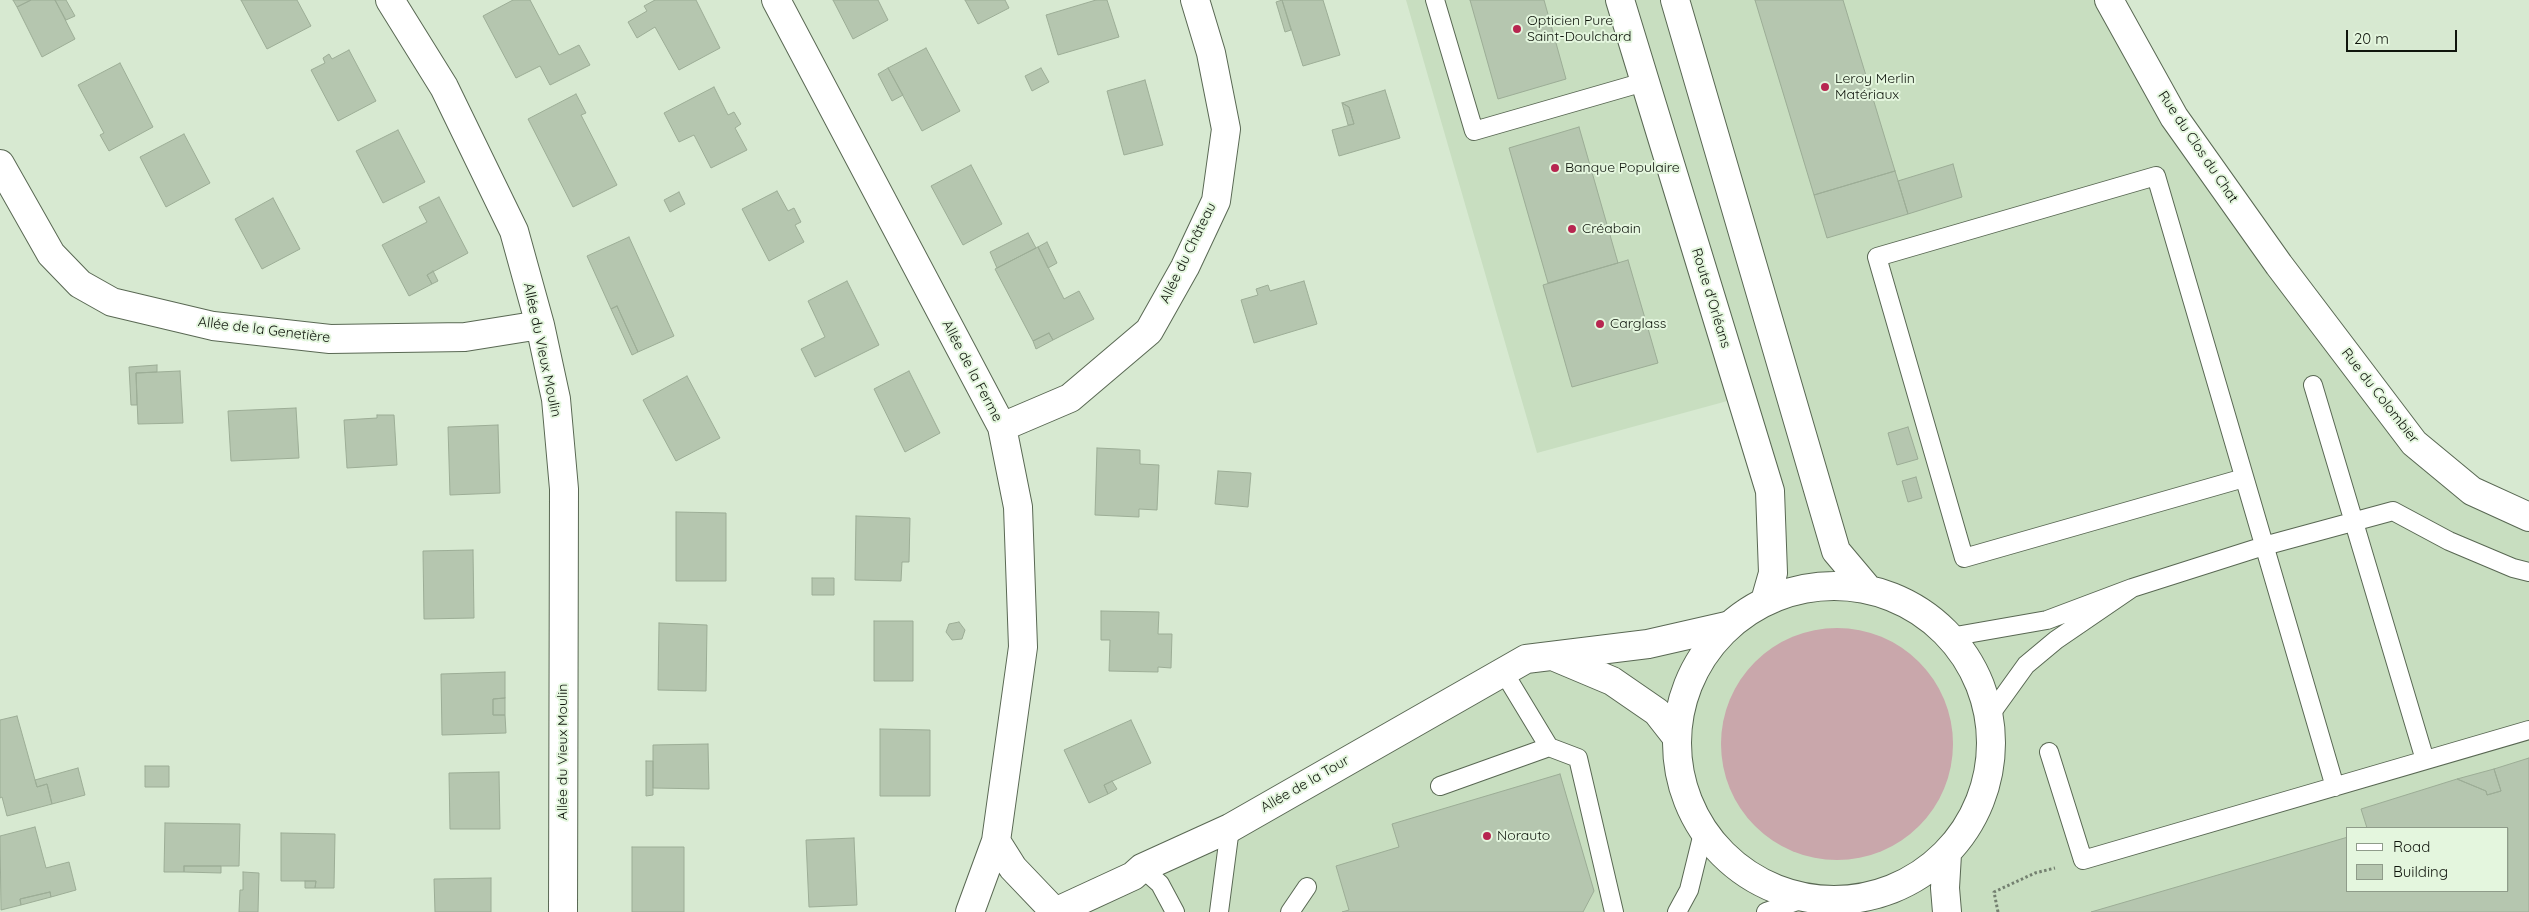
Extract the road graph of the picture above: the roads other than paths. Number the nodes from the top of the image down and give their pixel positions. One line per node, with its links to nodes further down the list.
1 (390, 0): 11 (street, Allée du Vieux Moulin)
2 (776, 0): 13 (street, Allée de la Ferme)
3 (1195, 0): 13 (street, Allée du Château)
4 (1435, 0): 8 (lane)
5 (1620, 0): 8 (street, Route d'Orléans)
6 (1675, 0): 20 (street)
7 (2110, 0): 10 (street, Rue du Clos du Chat)
8 (1644, 82): 21 (street, Route d'Orléans)
9 (0, 164): 11 (street, Allée de la Genetière)
10 (2278, 264): 15 (street, Rue du Colombier)
11 (540, 325): 42 (street, Allée du Vieux Moulin)
12 (2313, 385): 16 (lane)
13 (1002, 427): 36 (street, Allée de la Ferme)
14 (2244, 478): 14 (lane); 17 (lane)
15 (2529, 518)
16 (2354, 523): 17 (lane); 18 (lane); 31 (lane)
17 (2264, 546): 19 (lane); 33 (lane)
18 (2529, 572)
19 (2132, 588): 23 (lane); 26 (lane)
20 (1868, 589): 21 (street); 23 (street)
21 (1765, 601): 22 (street)
22 (1728, 626): 24 (street, Allée de la Tour); 28 (street)
23 (1950, 637): 26 (street)
24 (1553, 656): 25 (street, Allée de la Tour); 28 (street)
25 (1503, 670): 29 (lane); 34 (street, Allée de la Tour)
26 (1990, 715): 37 (street)
27 (2529, 730): 31 (lane)
28 (1675, 735): 35 (street)
29 (1549, 747): 32 (lane); 48 (lane)
30 (2049, 752): 33 (lane)
31 (2425, 760): 33 (lane)
32 (1440, 786)
33 (2334, 787)
34 (1230, 828): 38 (street, Allée de la Tour); 46 (lane)
35 (1703, 834): 40 (street); 49 (lane)
36 (996, 841): 43 (street, Allée de la Ferme); 44 (street)
37 (1947, 854): 41 (street); 51 (street)
38 (1142, 868): 44 (street, Allée de la Tour); 45 (lane)
39 (1307, 887): 47 (lane)
40 (1803, 898): 41 (street); 50 (lane)
41 (1857, 906)
42 (563, 912)
43 (970, 912)
44 (1055, 912)
45 (1175, 912)
46 (1219, 912)
47 (1290, 912)
48 (1614, 912)
49 (1677, 912)
50 (1766, 912)
51 (1948, 912)

